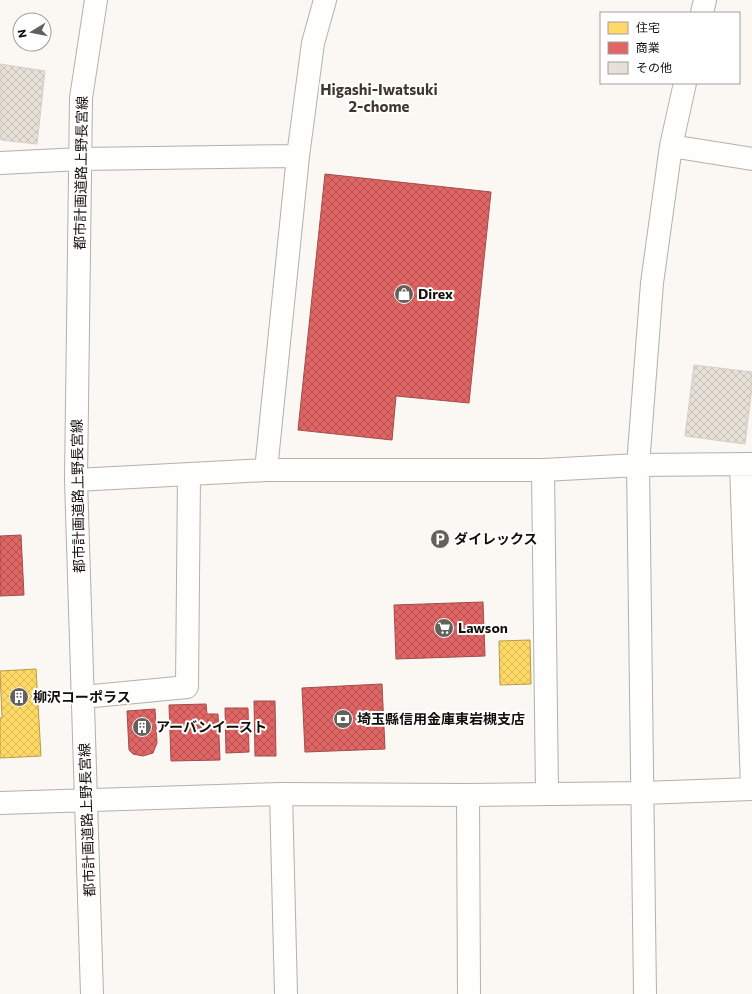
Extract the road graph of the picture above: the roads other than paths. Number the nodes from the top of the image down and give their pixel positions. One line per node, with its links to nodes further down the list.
1 (96, 0): 8 (street, 都市計画道路上野長宮線)
2 (325, 0): 7 (street)
3 (705, 0): 4 (street)
4 (702, 12)
5 (685, 84): 6 (street)
6 (670, 146): 9 (street); 12 (street)
7 (298, 156): 8 (street); 13 (street)
8 (80, 159): 10 (street); 16 (street, 都市計画道路上野長宮線)
9 (752, 159)
10 (0, 163)
11 (746, 464): 12 (street); 18 (street)
12 (638, 465): 14 (street); 20 (street)
13 (266, 470): 14 (street); 15 (street)
14 (543, 470): 19 (street)
15 (189, 474): 16 (street); 17 (street)
16 (76, 480): 17 (street, 都市計画道路上野長宮線)
17 (83, 697): 23 (street, 都市計画道路上野長宮線)
18 (752, 789): 20 (street)
19 (547, 793): 20 (street); 22 (street)
20 (643, 793): 28 (street)
21 (281, 794): 22 (street); 23 (street); 26 (street)
22 (468, 795): 27 (street)
23 (87, 800): 24 (street); 25 (street, 都市計画道路上野長宮線)
24 (0, 803)
25 (92, 994)
26 (286, 994)
27 (469, 994)
28 (645, 994)

